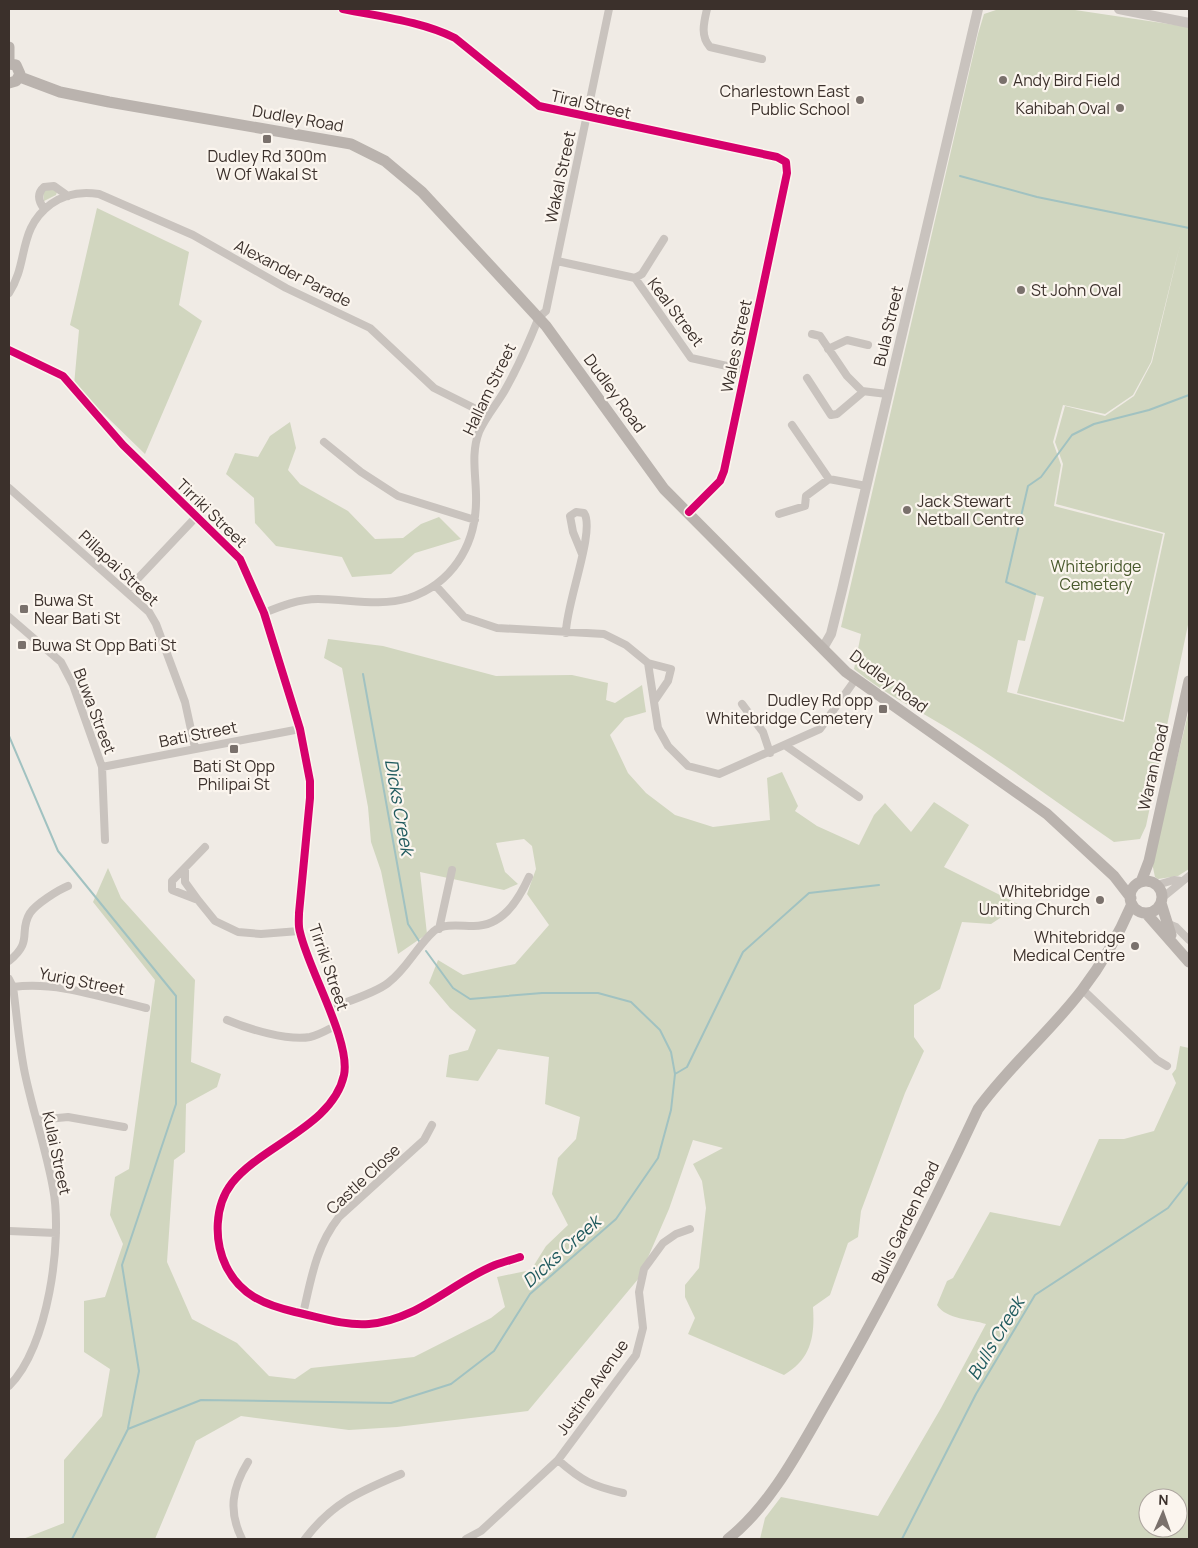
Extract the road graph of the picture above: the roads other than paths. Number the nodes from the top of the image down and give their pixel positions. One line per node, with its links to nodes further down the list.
1 (344, 9): 13 (street, Tiral Street)
2 (609, 9): 13 (street, Wakal Street)
3 (707, 9): 9 (street)
4 (978, 9): 29 (street, Bula Street)
5 (1119, 9): 6 (street)
6 (1189, 22)
7 (9, 47): 8 (main road)
8 (9, 59)
9 (762, 59)
10 (9, 64): 11 (main road)
11 (20, 77): 12 (main road); 21 (main road, Dudley Road)
12 (9, 83)
13 (587, 117): 14 (street, Tiral Street); 18 (street, Wakal Street)
14 (787, 173): 26 (street, Wales Street)
15 (68, 196): 16 (street, Alexander Parade); 16 (street, Alexander Parade); 30 (street, Alexander Parade)
16 (44, 209): 20 (street, Alexander Parade)
17 (664, 239): 19 (street)
18 (557, 260): 19 (street, Keal Street); 21 (street, Wakal Street)
19 (635, 278): 26 (street, Keal Street)
20 (9, 293)
21 (539, 317): 30 (street, Hallam Street); 36 (main road, Dudley Road)
22 (812, 334): 24 (street)
23 (868, 345): 24 (street)
24 (828, 349): 28 (street)
25 (9, 350): 38 (street, Tirriki Street)
26 (745, 370): 36 (street, Wales Street)
27 (807, 378): 28 (street)
28 (863, 392): 29 (street)
29 (887, 394): 34 (street, Bula Street)
30 (488, 415): 39 (street, Hallam Street)
31 (792, 425): 33 (street)
32 (324, 442): 39 (street)
33 (829, 479): 34 (street); 37 (street)
34 (866, 486): 46 (street, Bula Street)
35 (9, 488): 42 (street, Pillapai Street)
36 (689, 512): 46 (main road, Dudley Road)
37 (779, 514)
38 (197, 516): 42 (street); 43 (street, Tirriki Street)
39 (475, 520): 41 (street, Hallam Street)
40 (582, 554): 40 (street); 45 (street)
41 (436, 586): 43 (street, Hallam Street); 45 (street)
42 (127, 590): 54 (street, Pillapai Street)
43 (264, 613): 52 (street, Tirriki Street)
44 (9, 617): 56 (street, Buwa Street)
45 (566, 633): 47 (street)
46 (823, 648): 48 (main road, Dudley Road)
47 (648, 663): 50 (street); 50 (street)
48 (855, 680): 53 (street); 64 (main road, Dudley Road)
49 (1188, 689): 60 (main road, Waran Road)
50 (655, 700): 55 (street)
51 (742, 704): 55 (street)
52 (300, 730): 54 (street, Bati Street); 77 (street, Tirriki Street)
53 (786, 746): 55 (street); 57 (street)
54 (195, 748): 56 (street, Bati Street)
55 (770, 753)
56 (102, 767): 58 (street, Buwa Street)
57 (858, 797)
58 (105, 840)
59 (205, 848): 61 (street)
60 (1148, 861): 67 (main road, Waran Road); 68 (main road, Waran Road)
61 (185, 870): 70 (street); 70 (street)
62 (452, 870): 76 (street)
63 (529, 876): 76 (street)
64 (1114, 876): 67 (main road, Dudley Road); 71 (main road, Dudley Road)
65 (1189, 876): 66 (street)
66 (1181, 881): 68 (street); 72 (street)
67 (1140, 883): 68 (main road); 71 (main road)
68 (1155, 884): 72 (main road)
69 (68, 886): 80 (street)
70 (198, 900): 77 (street)
71 (1132, 901): 73 (main road); 75 (main road, Bulls Garden Road)
72 (1161, 901): 73 (main road); 74 (main road)
73 (1144, 912): 75 (main road, Bulls Garden Road); 79 (main road)
74 (1166, 923): 78 (street); 79 (main road)
75 (1123, 927): 84 (main road, Bulls Garden Road)
76 (439, 929): 86 (street)
77 (299, 932): 86 (street, Tirriki Street)
78 (1189, 940)
79 (1174, 944): 81 (main road)
80 (9, 962)
81 (1189, 962)
82 (9, 979): 83 (street, Kulai Street)
83 (13, 987): 85 (street, Yurig Street); 90 (street, Kulai Street)
84 (1083, 990): 89 (street); 108 (main road, Bulls Garden Road)
85 (146, 1008)
86 (328, 1009): 88 (street, Tirriki Street)
87 (227, 1020): 88 (street)
88 (335, 1026): 97 (street, Tirriki Street)
89 (1167, 1066)
90 (36, 1120): 92 (street); 95 (street, Kulai Street)
91 (432, 1126): 97 (street, Castle Close)
92 (124, 1127)
93 (690, 1229): 99 (street, Justine Avenue)
94 (9, 1231): 95 (street)
95 (56, 1233): 98 (street, Kulai Street)
96 (520, 1257): 97 (street, Tirriki Street)
97 (304, 1314)
98 (9, 1386)
99 (558, 1460): 102 (street); 103 (street, Justine Avenue)
100 (248, 1462): 104 (street)
101 (401, 1474): 105 (street)
102 (623, 1493)
103 (481, 1531): 106 (street, Justine Avenue); 107 (street)
104 (242, 1539)
105 (305, 1539)
106 (466, 1539)
107 (486, 1539)
108 (728, 1539)

